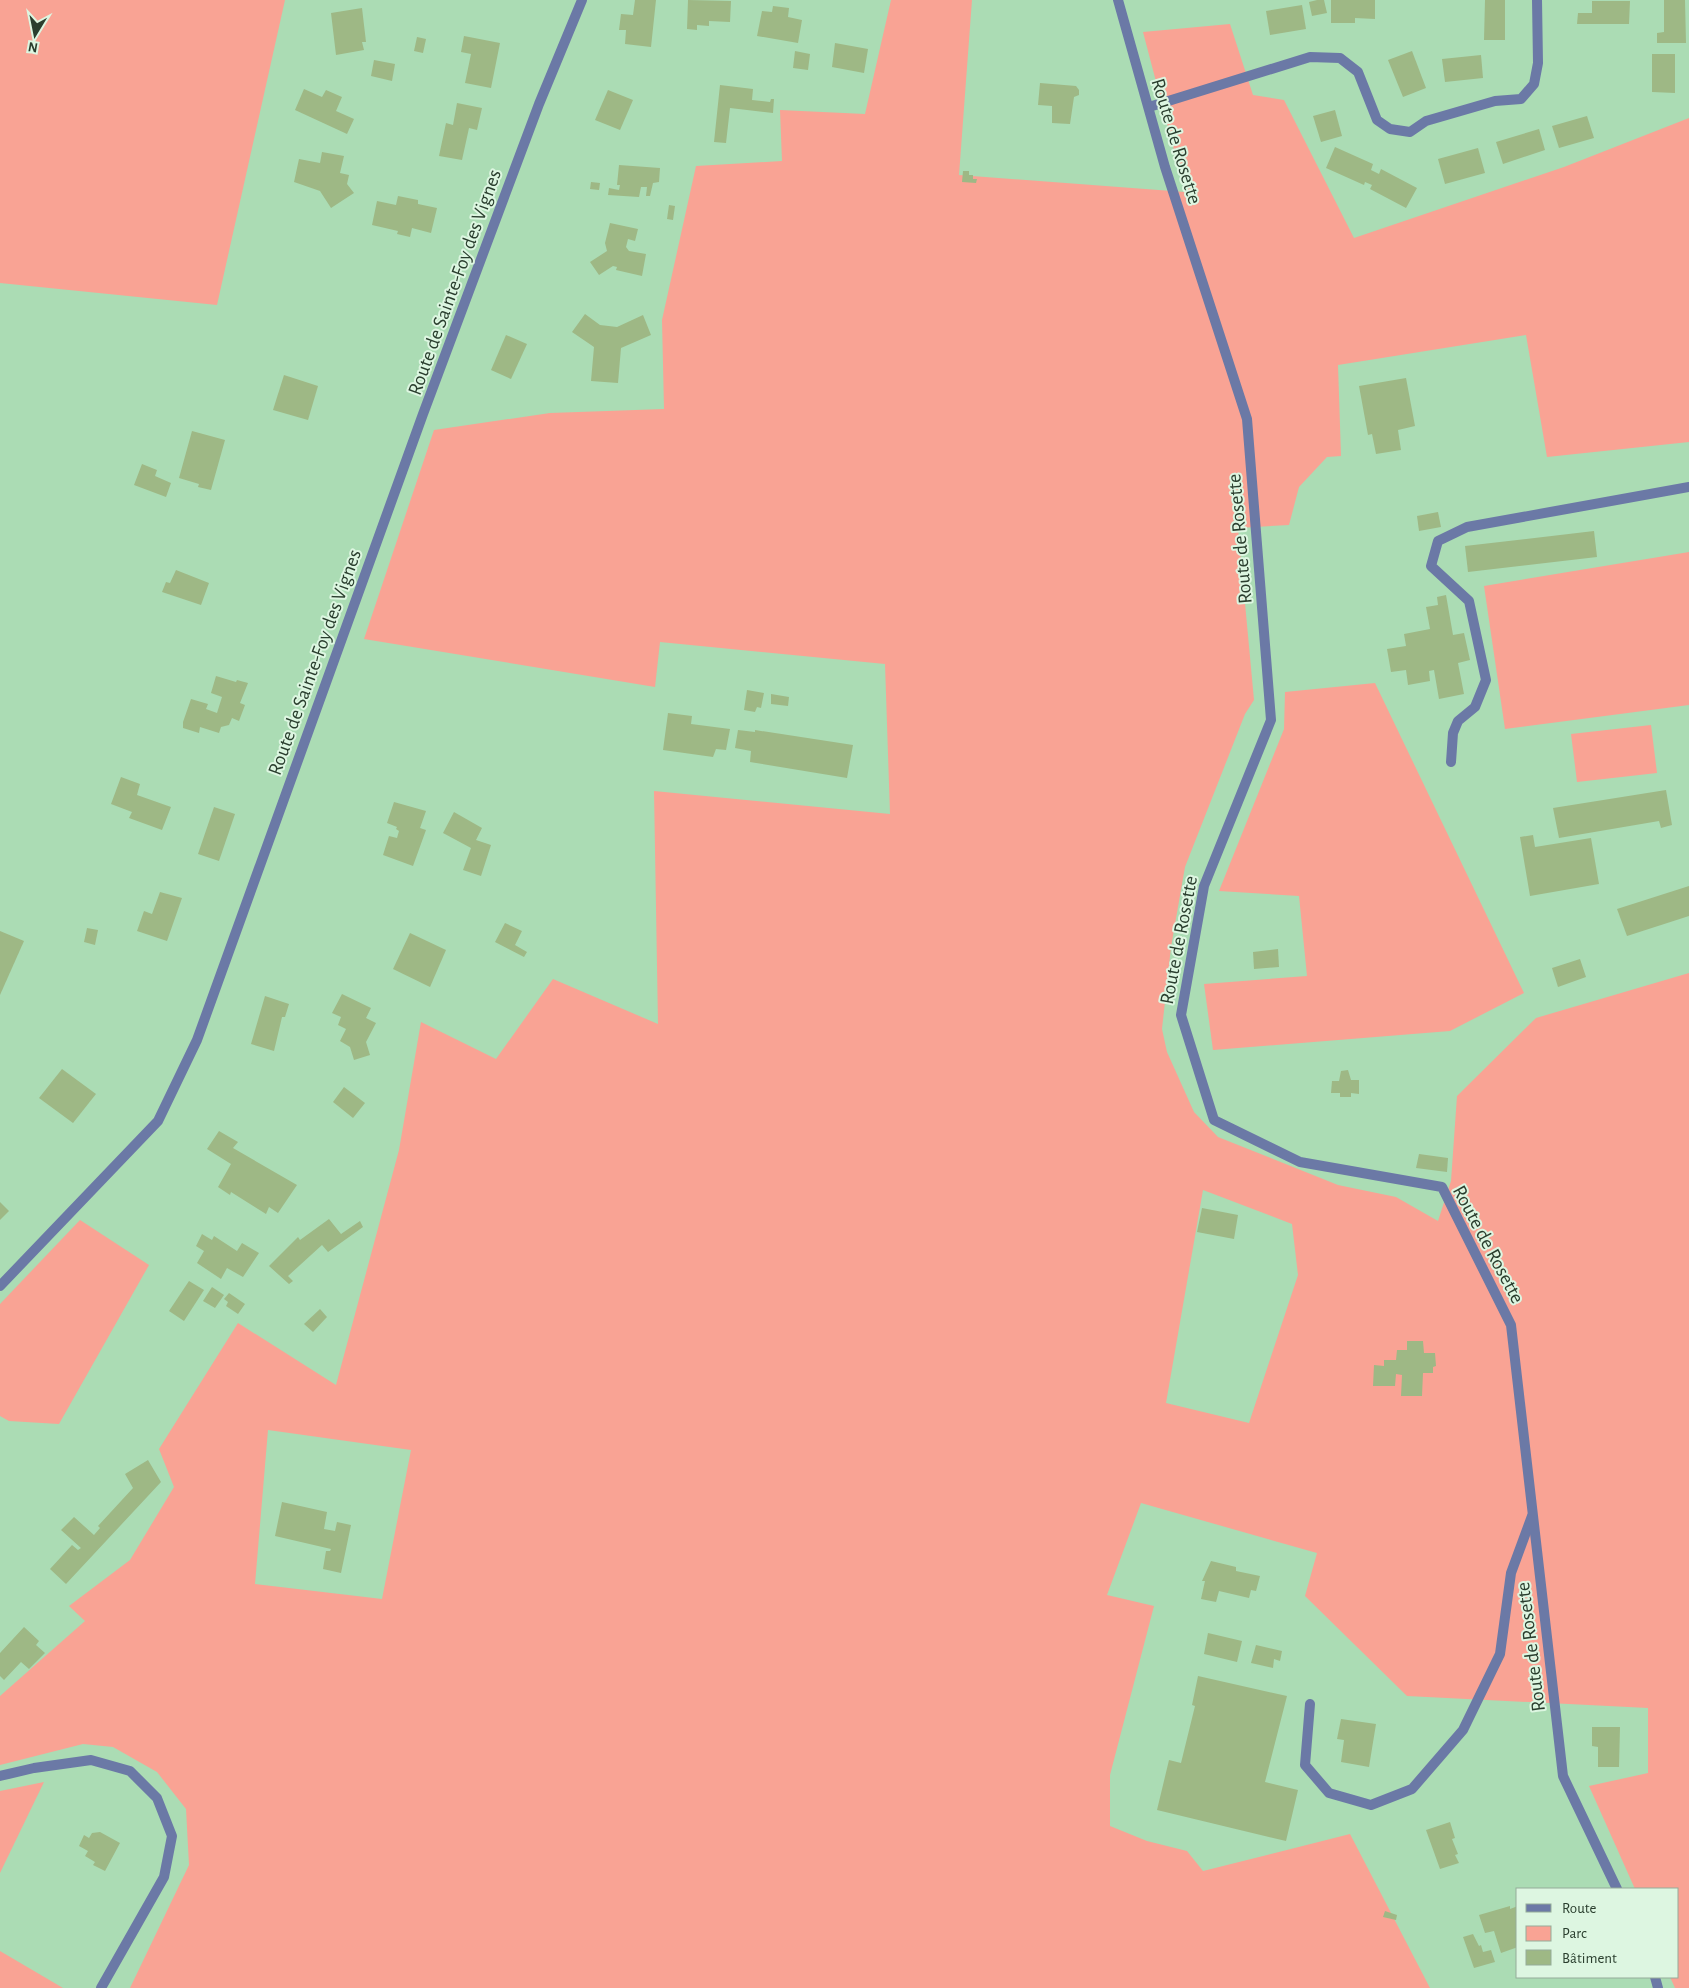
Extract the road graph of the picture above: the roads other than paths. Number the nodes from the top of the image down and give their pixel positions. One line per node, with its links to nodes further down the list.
1 (582, 0): 7 (street, Route de Sainte-Foy des Vignes)
2 (1118, 0): 4 (street, Route de Rosette)
3 (1537, 0): 4 (street)
4 (1148, 107): 8 (street, Route de Rosette)
5 (1689, 487): 6 (street)
6 (1451, 762)
7 (0, 1286)
8 (1532, 1516): 9 (street); 11 (street, Route de Rosette)
9 (1310, 1704)
10 (0, 1776): 12 (street)
11 (1617, 1888)
12 (101, 1988)

